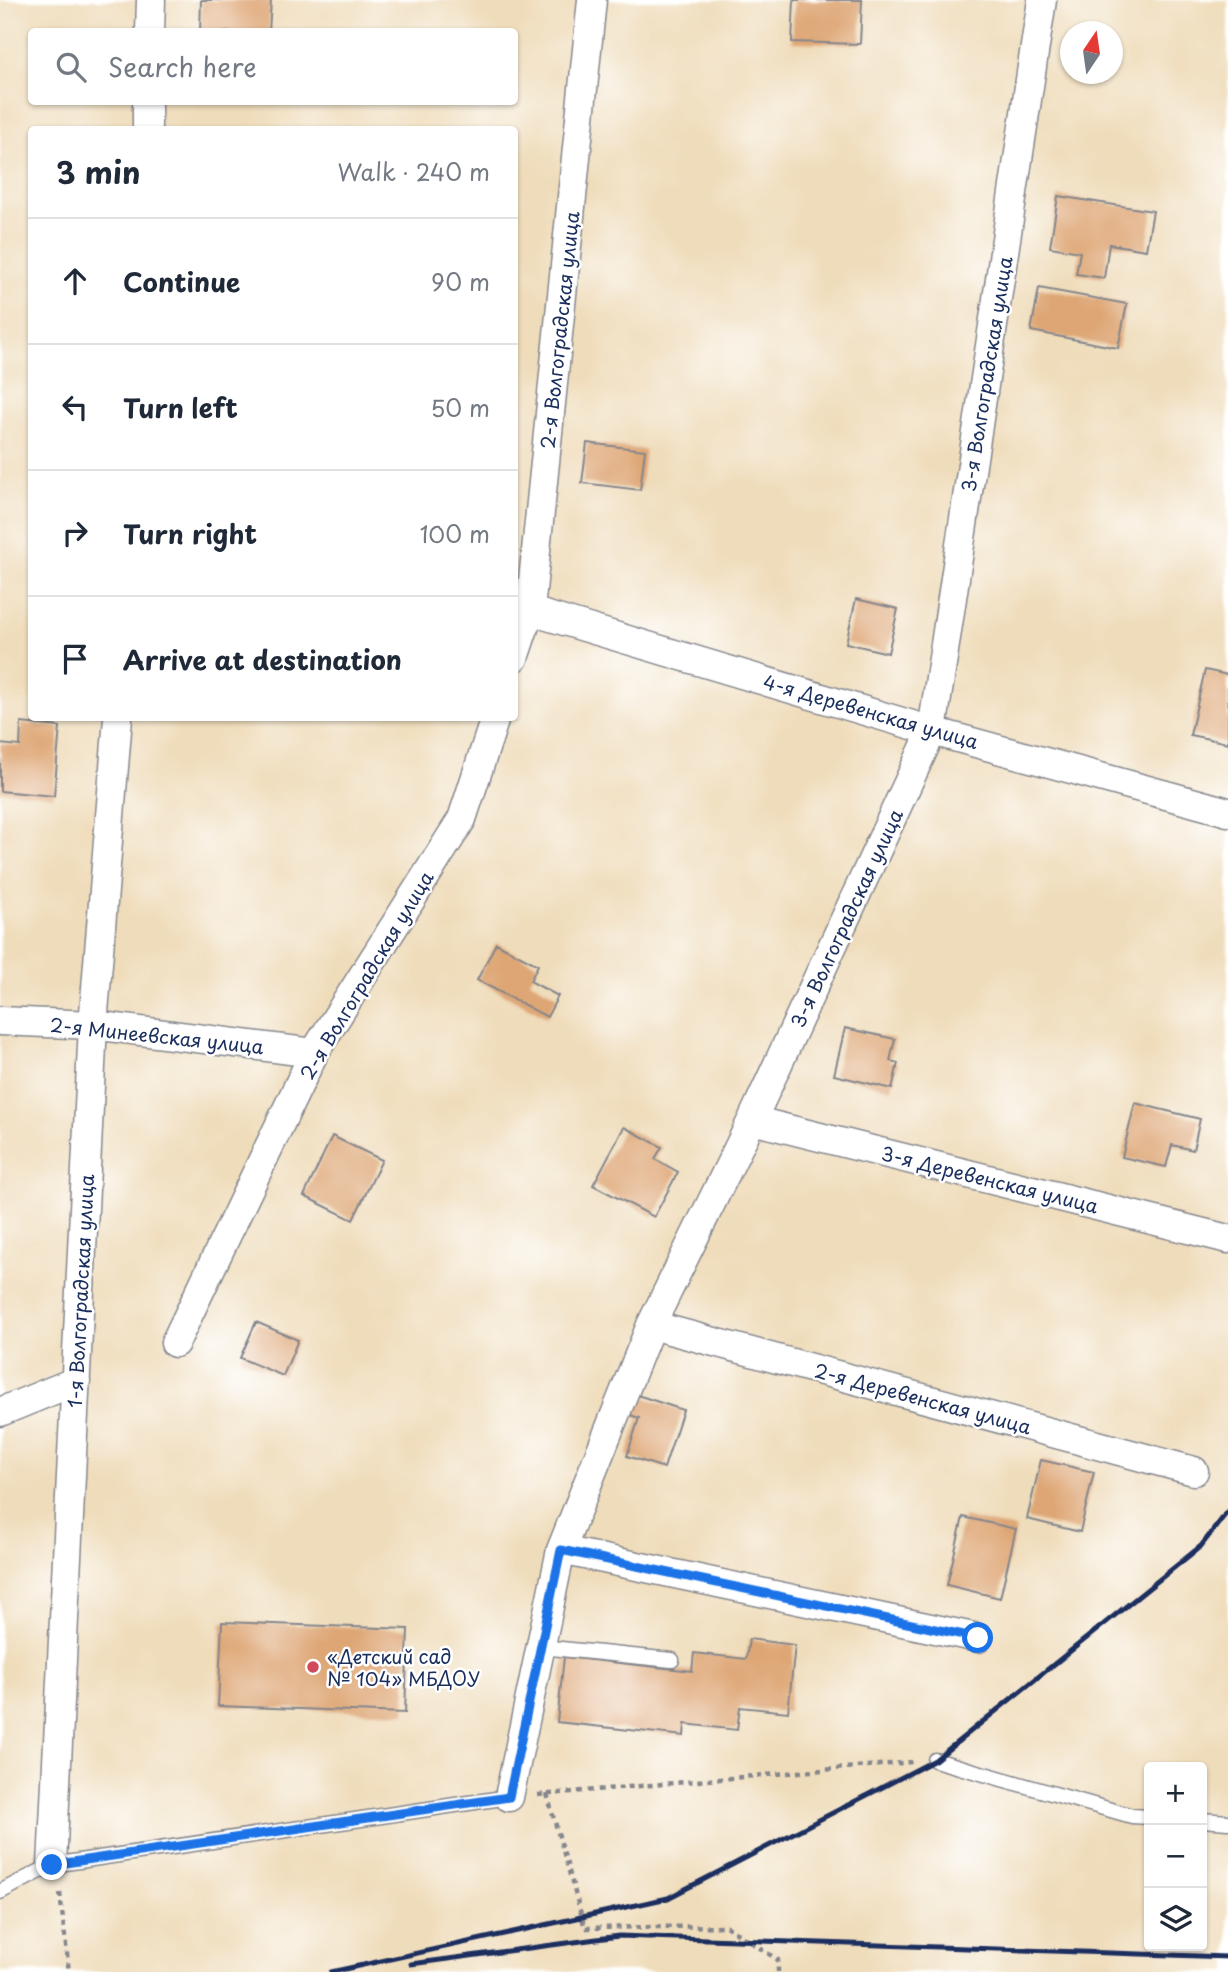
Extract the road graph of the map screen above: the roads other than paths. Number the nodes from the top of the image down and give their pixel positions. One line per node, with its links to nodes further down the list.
1 (151, 0): 4 (street)
2 (592, 0): 7 (street, 2-я Волгоградская улица)
3 (1042, 0): 11 (street, 3-я Волгоградская улица)
4 (150, 28)
5 (148, 105): 6 (street)
6 (146, 126)
7 (522, 608): 8 (street, 2-я Волгоградская улица); 11 (street, 4-я Деревенская улица)
8 (518, 633)
9 (118, 721): 14 (street, 1-я Волгоградская улица)
10 (494, 721): 15 (street, 2-я Волгоградская улица)
11 (932, 731): 12 (street, 4-я Деревенская улица); 16 (street, 3-я Волгоградская улица)
12 (1228, 812)
13 (0, 1021): 14 (street, 2-я Минеевская улица)
14 (93, 1025): 15 (street, 2-я Минеевская улица); 20 (street, 1-я Волгоградская улица)
15 (314, 1053): 19 (street, 2-я Волгоградская улица)
16 (752, 1120): 17 (street, 3-я Деревенская улица); 18 (street, 3-я Волгоградская улица)
17 (1228, 1238)
18 (651, 1325): 22 (street, 2-я Деревенская улица); 23 (street, 3-я Волгоградская улица)
19 (176, 1343)
20 (76, 1381): 21 (street); 32 (street, 1-я Волгоградская улица)
21 (0, 1412)
22 (1194, 1471)
23 (561, 1550): 24 (street); 25 (street, 3-я Волгоградская улица)
24 (978, 1638)
25 (541, 1647): 26 (lane); 28 (street, 3-я Волгоградская улица)
26 (672, 1660)
27 (935, 1760): 29 (lane)
28 (509, 1797): 32 (lane)
29 (1144, 1817)
30 (1207, 1820): 31 (lane)
31 (1228, 1822)
32 (55, 1873): 33 (lane)
33 (0, 1892)

